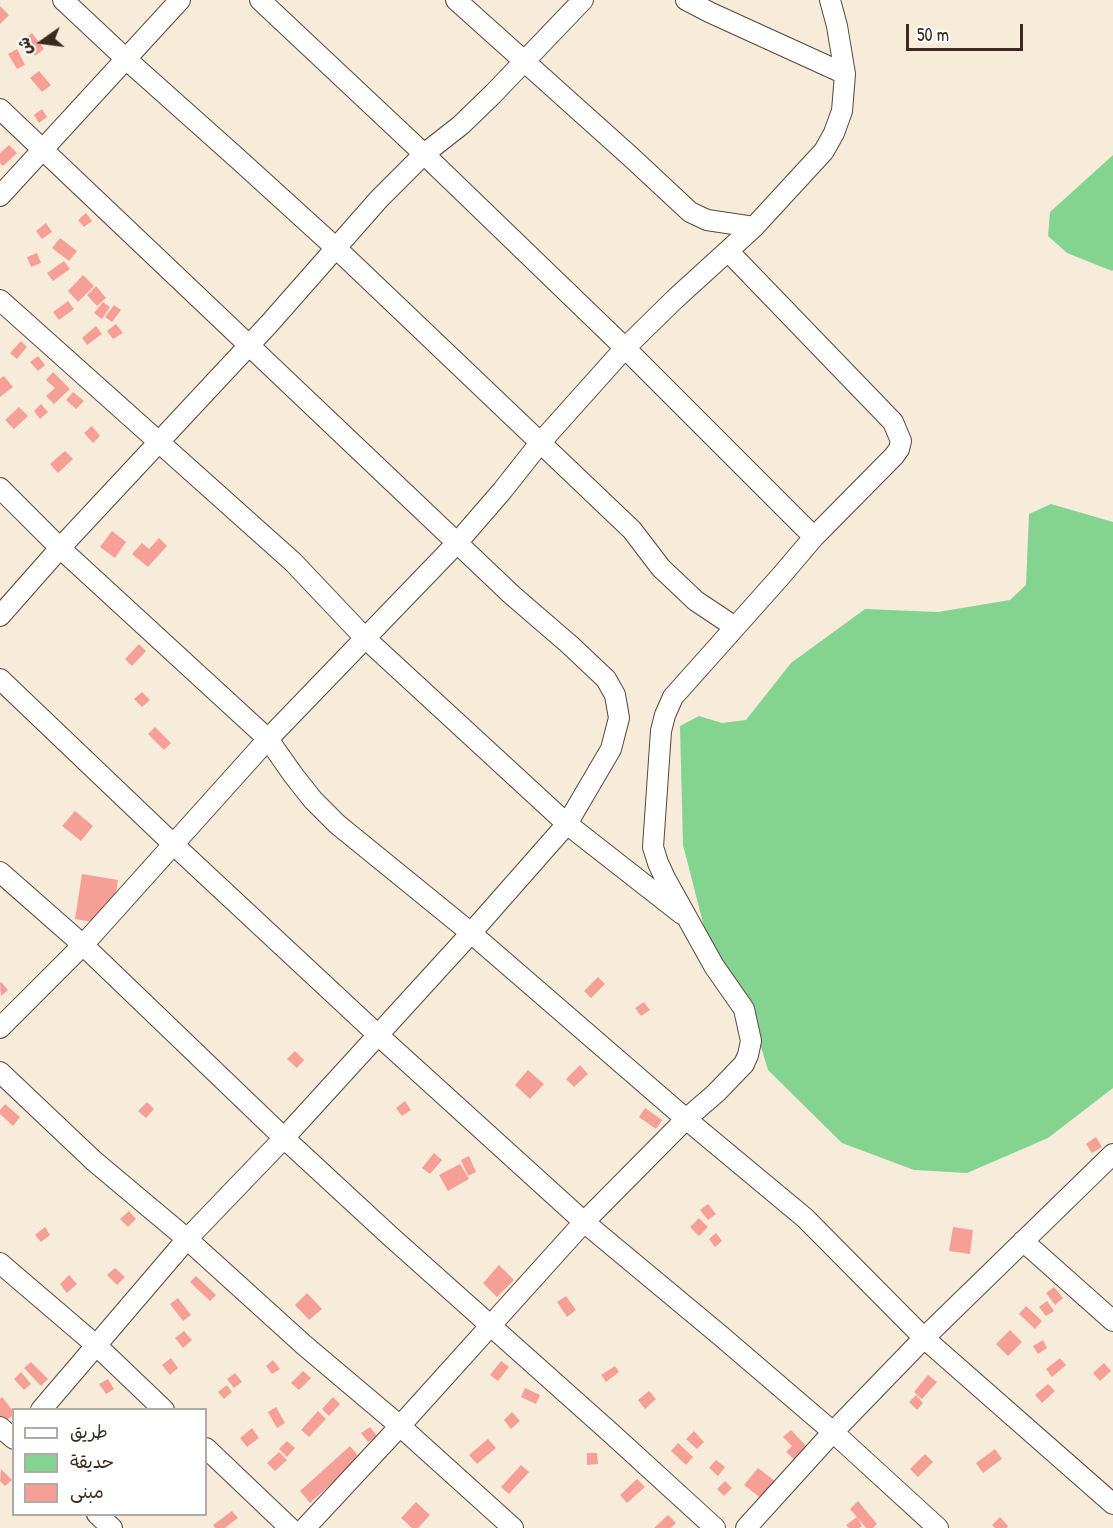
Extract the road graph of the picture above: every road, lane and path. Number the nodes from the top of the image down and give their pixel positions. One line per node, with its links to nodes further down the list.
1 (63, 0): 8 (street)
2 (180, 0): 8 (street)
3 (260, 0): 13 (street)
4 (456, 0): 9 (street)
5 (583, 0): 9 (street)
6 (686, 0): 10 (street)
7 (830, 0): 10 (street)
8 (126, 59): 12 (street); 16 (street)
9 (523, 62): 13 (street); 15 (street)
10 (845, 74): 15 (street)
11 (0, 109): 12 (street)
12 (43, 149): 14 (street); 19 (street)
13 (424, 154): 16 (street); 20 (street)
14 (0, 196)
15 (754, 227): 17 (street)
16 (336, 248): 19 (street); 22 (street)
17 (728, 251): 20 (street); 24 (street)
18 (0, 300): 21 (street)
19 (248, 346): 21 (street); 25 (street)
20 (625, 348): 22 (street); 24 (street)
21 (159, 441): 26 (street); 29 (street)
22 (540, 444): 25 (street); 28 (street)
23 (0, 488): 26 (street)
24 (814, 537): 28 (street)
25 (457, 543): 29 (street); 32 (street)
26 (60, 548): 27 (street); 31 (street)
27 (0, 616)
28 (735, 627): 35 (street)
29 (365, 638): 31 (street); 32 (street)
30 (0, 679): 33 (street)
31 (268, 739): 33 (street); 36 (street)
32 (567, 824): 35 (street); 36 (street)
33 (174, 845): 37 (street); 39 (street)
34 (0, 872): 37 (street)
35 (690, 920): 41 (street)
36 (471, 933): 39 (street); 41 (street)
37 (83, 945): 38 (street); 42 (street)
38 (0, 1028)
39 (378, 1035): 42 (street); 44 (street)
40 (0, 1072): 45 (street)
41 (686, 1119): 44 (street); 50 (street)
42 (284, 1138): 45 (street); 49 (street)
43 (1113, 1154): 46 (street)
44 (584, 1222): 49 (street); 56 (street)
45 (187, 1239): 51 (street); 54 (street)
46 (1023, 1241): 48 (street); 50 (street)
47 (0, 1263): 51 (street)
48 (1113, 1321)
49 (490, 1326): 54 (street); 65 (street)
50 (924, 1338): 56 (street); 59 (street)
51 (97, 1346): 52 (street); 53 (street)
52 (43, 1408)
53 (162, 1408)
54 (400, 1426): 63 (street); 64 (street)
55 (0, 1427): 57 (street)
56 (833, 1432): 66 (street); 67 (street)
57 (12, 1437)
58 (207, 1449): 62 (street)
59 (1113, 1504)
60 (98, 1516): 61 (street)
61 (112, 1528)
62 (290, 1528)
63 (305, 1528)
64 (513, 1528)
65 (715, 1528)
66 (746, 1528)
67 (938, 1528)

